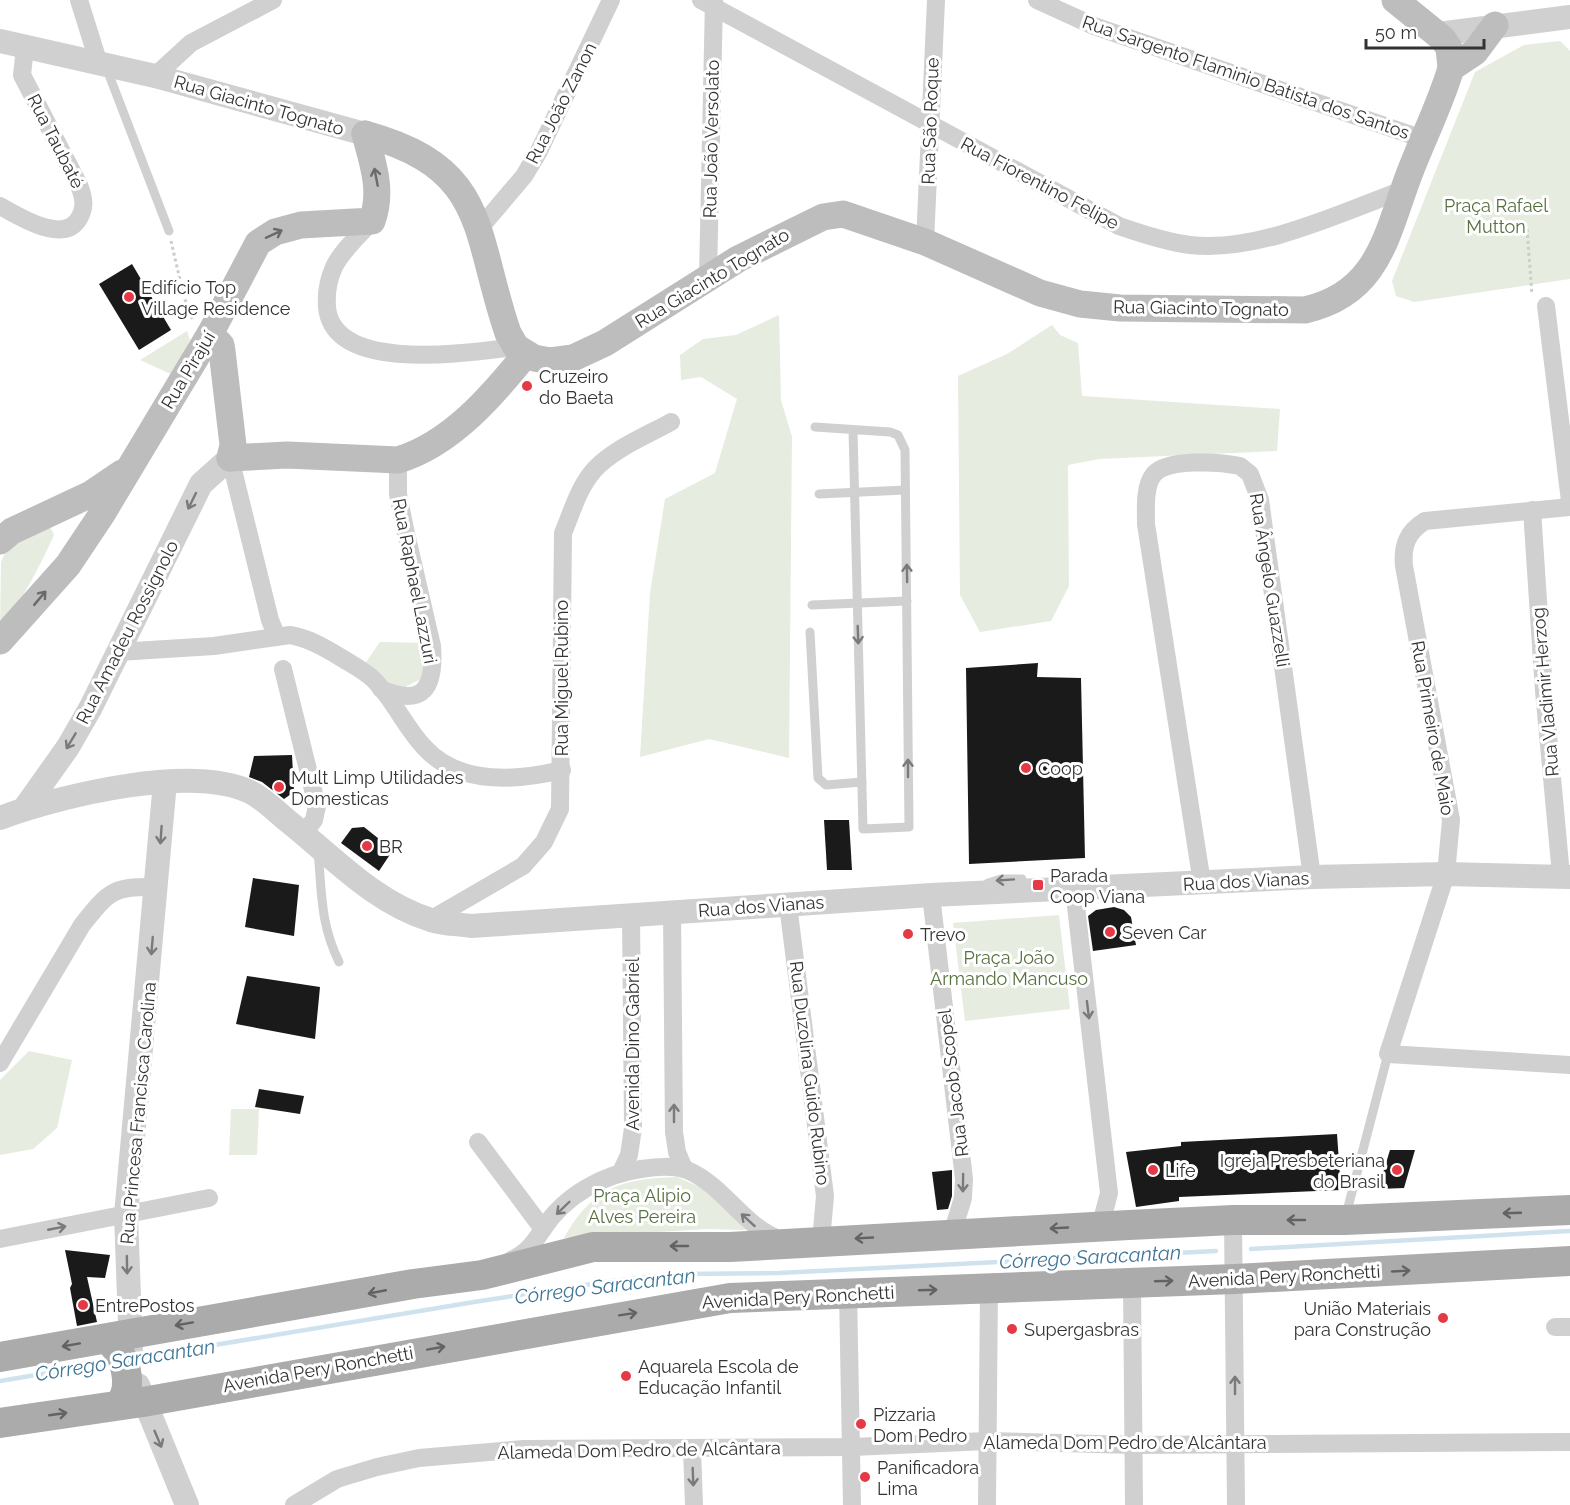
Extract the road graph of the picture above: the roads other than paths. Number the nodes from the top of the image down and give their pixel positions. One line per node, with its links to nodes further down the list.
1 (79, 0): 13 (street)
2 (273, 0): 15 (street)
3 (611, 0): 22 (street, Rua João Zanon)
4 (936, 0): 16 (street, Rua São Roque)
5 (1037, 0): 18 (street, Rua Sargento Flaminio Batista dos Santos)
6 (1395, 0): 10 (main road)
7 (709, 2): 16 (street, Rua Fiorentino Felipe); 25 (street, Rua João Versolato)
8 (1570, 17): 9 (street)
9 (1495, 25): 10 (street); 14 (main road)
10 (1438, 34): 14 (main road)
11 (0, 41): 12 (street, Rua Giacinto Tognato)
12 (25, 48): 13 (street, Rua Giacinto Tognato); 20 (street, Rua Taubaté)
13 (102, 64): 15 (street, Rua Giacinto Tognato); 23 (lane)
14 (1451, 68): 18 (main road, Rua Giacinto Tognato)
15 (156, 76): 17 (street, Rua Giacinto Tognato)
16 (930, 125): 19 (street, Rua Fiorentino Felipe); 24 (street, Rua São Roque)
17 (365, 134): 21 (main road, one-way to 17); 22 (main road, Rua Giacinto Tognato)
18 (1423, 139): 19 (main road, Rua Giacinto Tognato)
19 (1403, 190): 24 (main road, Rua Giacinto Tognato)
20 (0, 206)
21 (372, 221): 27 (main road, Rua Pirajuí, one-way to 21); 28 (street)
22 (479, 229): 28 (main road, Rua Giacinto Tognato)
23 (169, 231)
24 (925, 242): 25 (main road, Rua Giacinto Tognato)
25 (708, 277): 28 (main road, Rua Giacinto Tognato)
26 (1546, 306): 39 (street)
27 (200, 325): 29 (main road, Rua Pirajuí); 33 (main road)
28 (521, 350): 34 (main road)
29 (188, 369): 33 (main road); 35 (main road, Rua Pirajuí)
30 (671, 422): 54 (street, Rua Miguel Rubino)
31 (815, 427): 32 (lane)
32 (853, 430): 36 (lane); 37 (lane)
33 (230, 458): 34 (main road); 49 (street); 51 (street, Rua Amadeu Rossignolo, one-way to 51)
34 (398, 460): 53 (street, Rua Raphael Lazzuri)
35 (130, 467): 42 (main road, Rua Pirajuí); 44 (main road)
36 (905, 490): 37 (lane); 45 (lane, one-way to 36)
37 (854, 493): 38 (lane); 46 (lane)
38 (819, 495)
39 (1570, 501)
40 (1570, 507): 41 (street, Rua Primeiro de Maio)
41 (1532, 510): 60 (street, Rua Primeiro de Maio); 61 (street, Rua Vladimir Herzog)
42 (42, 518): 43 (main road, Rua Pirajuí); 44 (main road)
43 (0, 541)
44 (78, 550): 50 (main road, one-way to 44)
45 (907, 601): 46 (lane); 56 (lane, one-way to 45)
46 (857, 603): 47 (lane); 56 (lane, one-way to 56)
47 (812, 605)
48 (810, 632): 56 (lane)
49 (277, 637): 51 (street); 53 (street)
50 (0, 641)
51 (118, 652): 57 (street, Rua Amadeu Rossignolo, one-way to 57)
52 (283, 669): 59 (street)
53 (381, 688): 54 (street)
54 (562, 770): 72 (street, Rua Miguel Rubino)
55 (165, 782): 57 (street, Rua dos Vianas); 59 (street, Rua dos Vianas); 64 (street, Rua Princesa Francisca Carolina, one-way to 64)
56 (862, 782)
57 (24, 809): 58 (street, Rua dos Vianas)
58 (0, 818)
59 (311, 839): 72 (street, Rua dos Vianas); 73 (lane)
60 (1446, 874): 61 (street, Rua dos Vianas); 62 (street, Rua dos Vianas); 74 (street, Rua Primeiro de Maio)
61 (1565, 876)
62 (1312, 877): 63 (street, Rua dos Vianas); 63 (street, Rua Ângelo Guazzelli)
63 (1202, 883): 65 (street, Rua dos Vianas)
64 (157, 887): 75 (street); 82 (street, Rua Princesa Francisca Carolina, one-way to 82)
65 (1103, 888): 66 (street, Rua dos Vianas); 67 (lane, one-way to 67)
66 (1074, 889): 67 (street, Rua dos Vianas); 84 (street, one-way to 84)
67 (972, 894): 68 (street, Rua dos Vianas)
68 (931, 896): 69 (street, Rua dos Vianas); 87 (street, Rua Jacob Scopel, one-way to 87)
69 (788, 905): 70 (street, Rua dos Vianas); 89 (street, Rua Duzolina Guido Rubino)
70 (672, 912): 71 (street, Rua dos Vianas); 78 (street, one-way to 70)
71 (631, 914): 72 (street, Rua dos Vianas); 79 (street, Avenida Dino Gabriel)
72 (430, 920)
73 (339, 962)
74 (1388, 1054): 76 (street); 83 (lane, Rua Primeiro de Maio)
75 (0, 1063)
76 (1570, 1065)
77 (478, 1142): 85 (street)
78 (684, 1169): 79 (street); 89 (street, one-way to 78)
79 (621, 1172): 85 (street, one-way to 85)
80 (208, 1198): 82 (street)
81 (1570, 1210): 83 (main road, one-way to 83)
82 (126, 1215): 88 (street, one-way to 82); 96 (street, Rua Princesa Francisca Carolina, one-way to 96)
83 (1345, 1220): 86 (main road, one-way to 86)
84 (1097, 1226): 86 (main road); 87 (main road, one-way to 87)
85 (543, 1228): 93 (street)
86 (1233, 1229): 91 (street)
87 (952, 1234): 89 (main road, one-way to 89)
88 (0, 1239)
89 (811, 1243): 93 (main road, one-way to 93)
90 (1570, 1261): 91 (main road, Avenida Pery Ronchetti, one-way to 90)
91 (1234, 1270): 92 (main road, Avenida Pery Ronchetti, one-way to 91); 102 (street, one-way to 91)
92 (1132, 1282): 94 (main road, Avenida Pery Ronchetti); 103 (street)
93 (413, 1284): 96 (main road, one-way to 96)
94 (989, 1288): 95 (main road, Avenida Pery Ronchetti, one-way to 94); 100 (street)
95 (848, 1292): 98 (main road, Avenida Pery Ronchetti, one-way to 95); 104 (street)
96 (122, 1343): 97 (main road, one-way to 97); 98 (main road)
97 (0, 1357)
98 (132, 1395): 99 (main road, Avenida Pery Ronchetti, one-way to 98); 106 (street, one-way to 106)
99 (0, 1423)
100 (987, 1441): 103 (street, Alameda Dom Pedro de Alcântara); 104 (street, Alameda Dom Pedro de Alcântara); 110 (street)
101 (1570, 1442): 102 (street, Alameda Dom Pedro de Alcântara)
102 (1235, 1444): 103 (street, Alameda Dom Pedro de Alcântara); 112 (street)
103 (1134, 1445): 111 (street)
104 (852, 1448): 105 (street, Alameda Dom Pedro de Alcântara); 109 (street)
105 (692, 1449): 107 (street, Alameda Dom Pedro de Alcântara); 108 (street, one-way to 108)
106 (187, 1505)
107 (294, 1505)
108 (694, 1505)
109 (852, 1505)
110 (987, 1505)
111 (1134, 1505)
112 (1236, 1505)

